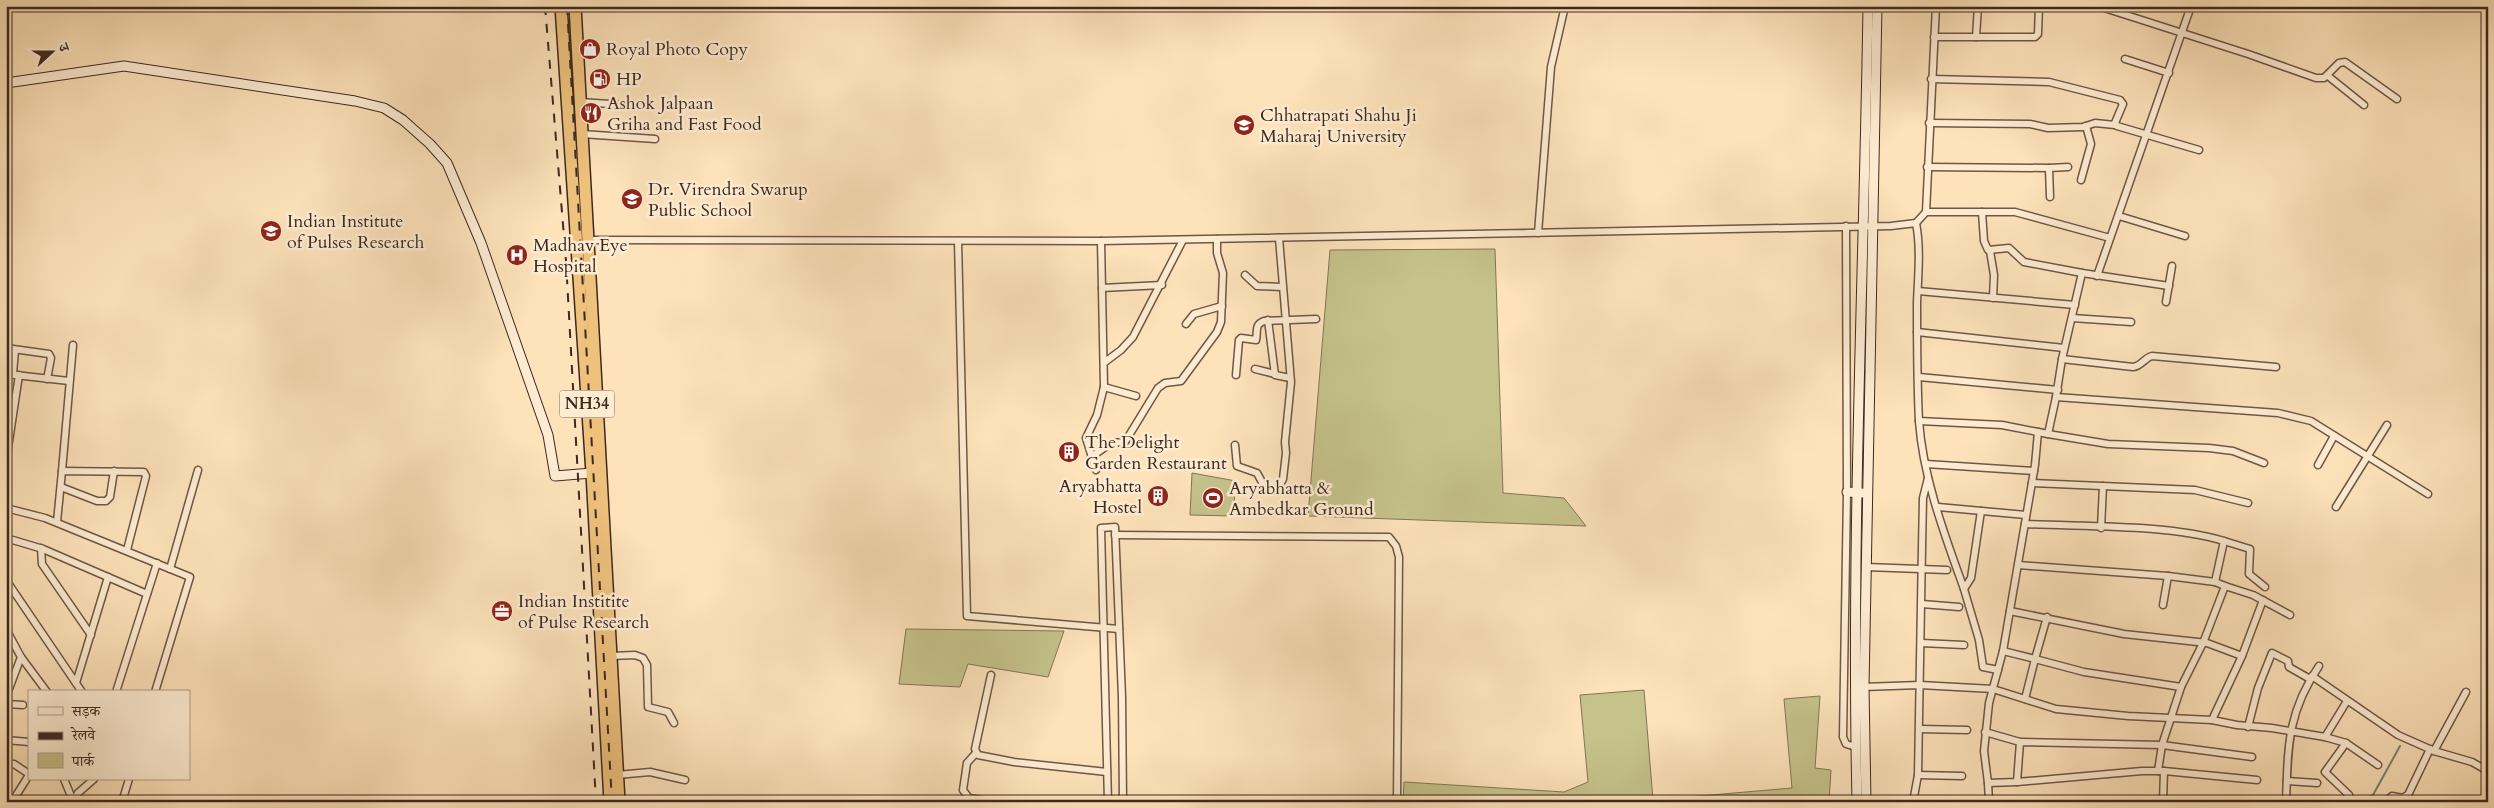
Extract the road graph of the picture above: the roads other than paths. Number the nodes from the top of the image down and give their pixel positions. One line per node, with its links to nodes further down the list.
1 (561, 6): 46 (highway, NH34)
2 (575, 6): 20 (highway, NH34)
3 (1565, 6): 42 (street)
4 (1868, 6): 39 (street)
5 (1876, 6): 40 (street)
6 (1936, 6): 12 (street)
7 (1978, 6): 13 (street)
8 (2039, 6): 13 (street)
9 (2098, 6): 11 (street)
10 (2191, 6): 11 (street)
11 (2182, 35): 15 (street); 16 (street)
12 (1934, 37): 13 (street); 17 (street)
13 (1976, 38)
14 (2125, 59): 15 (street)
15 (2169, 73): 27 (street)
16 (2328, 76): 19 (street); 22 (street)
17 (1931, 79): 23 (street); 24 (street)
18 (6, 84): 110 (street)
19 (2397, 99)
20 (580, 102): 21 (street); 26 (highway, NH34)
21 (625, 105)
22 (2364, 105)
23 (1929, 124): 25 (street); 30 (street)
24 (2115, 124): 25 (street); 27 (street)
25 (2086, 126): 33 (street)
26 (582, 134): 28 (street); 47 (highway, NH34)
27 (2148, 135): 29 (street); 37 (street)
28 (655, 139)
29 (2199, 150)
30 (1927, 167): 32 (street); 35 (street)
31 (2068, 167): 32 (street)
32 (2049, 168): 34 (street)
33 (2081, 180)
34 (2050, 197)
35 (1926, 212): 36 (street); 38 (street)
36 (1982, 212): 45 (street); 52 (street)
37 (2119, 216): 43 (street); 45 (street)
38 (1916, 223): 40 (street); 61 (street)
39 (1862, 225): 40 (street); 41 (street); 115 (street)
40 (1872, 225): 116 (street)
41 (1846, 226): 42 (street); 115 (street)
42 (1538, 232): 44 (street)
43 (2185, 236)
44 (1278, 238): 49 (street); 59 (street)
45 (2110, 238): 56 (street)
46 (575, 240): 47 (street); 110 (highway, NH34)
47 (588, 240): 50 (street); 163 (highway, NH34)
48 (1183, 240): 49 (street); 51 (street); 57 (street)
49 (1217, 240): 65 (street)
50 (958, 241): 51 (street); 154 (street)
51 (1101, 242): 60 (street)
52 (1990, 250): 54 (street); 62 (street)
53 (2172, 266): 58 (street)
54 (2082, 273): 56 (street); 64 (street)
55 (1245, 275): 59 (street)
56 (2097, 276): 58 (street)
57 (1162, 285): 60 (street); 78 (street)
58 (2169, 286): 63 (street)
59 (1282, 287): 69 (street)
60 (1102, 288): 78 (street)
61 (1918, 291): 62 (street); 72 (street)
62 (1993, 298): 64 (street)
63 (2166, 302)
64 (2075, 305): 66 (street)
65 (1222, 306): 71 (street); 99 (street)
66 (2072, 318): 70 (street); 75 (street)
67 (1316, 319): 69 (street)
68 (1268, 320): 69 (street); 82 (street); 83 (street)
69 (1286, 320): 85 (street)
70 (2131, 322)
71 (1186, 324)
72 (1917, 332): 75 (street); 84 (street)
73 (73, 345): 87 (street)
74 (6, 348): 76 (street)
75 (2064, 348): 77 (street)
76 (15, 350): 81 (street); 86 (street)
77 (2062, 359): 79 (street); 89 (street)
78 (1105, 362): 88 (street)
79 (2276, 367)
80 (1254, 369): 82 (street)
81 (13, 374): 86 (street); 92 (street)
82 (1275, 374): 85 (street)
83 (1236, 375)
84 (1919, 377): 89 (street); 93 (street)
85 (1290, 378): 98 (street)
86 (47, 379): 87 (street)
87 (69, 381): 105 (street)
88 (1104, 387): 90 (street); 99 (street)
89 (2057, 393): 96 (street); 97 (street)
90 (1136, 396)
91 (6, 398): 92 (street)
92 (14, 399): 101 (street)
93 (1919, 421): 95 (street); 103 (street)
94 (2387, 425): 100 (street)
95 (2038, 432): 96 (street); 109 (street)
96 (2048, 434): 102 (street)
97 (2334, 436): 100 (street); 104 (street)
98 (1236, 445)
99 (1091, 457): 107 (street)
100 (2368, 457): 117 (street); 120 (street)
101 (6, 461)
102 (2264, 463)
103 (1926, 464): 109 (street); 111 (street)
104 (2318, 465)
105 (62, 470): 108 (street); 114 (street)
106 (198, 470): 136 (street)
107 (1096, 470)
108 (114, 471): 114 (street); 131 (street)
109 (2034, 471): 112 (street)
110 (592, 473): 226 (highway, NH34)
111 (1928, 477): 119 (street); 135 (street)
112 (2032, 483): 113 (street); 123 (street)
113 (2103, 486): 118 (street); 126 (street)
114 (61, 487): 124 (street)
115 (1853, 492): 116 (street); 165 (street); 200 (street)
116 (1868, 493): 134 (street)
117 (2428, 494)
118 (2248, 503)
119 (1938, 507): 122 (street); 144 (street)
120 (2336, 507)
121 (6, 508): 124 (street)
122 (1981, 511): 123 (street); 144 (street)
123 (2026, 515): 125 (street)
124 (57, 522): 131 (street)
125 (2025, 524): 126 (street); 133 (street)
126 (2101, 528): 129 (street)
127 (1115, 535): 154 (street); 156 (street); 231 (street)
128 (6, 538): 130 (street)
129 (2224, 541): 141 (street); 143 (street)
130 (40, 548): 139 (street); 157 (street)
131 (127, 550): 132 (street)
132 (157, 563): 136 (street); 146 (street)
133 (2018, 565): 138 (street); 151 (street)
134 (1866, 567): 135 (street); 165 (street)
135 (1921, 568): 137 (street); 148 (street)
136 (170, 569): 179 (street)
137 (1947, 570)
138 (2168, 576): 141 (street); 149 (street)
139 (108, 577): 146 (street); 157 (street)
140 (6, 580): 145 (street)
141 (2215, 582): 142 (street)
142 (2225, 586): 147 (street); 158 (street)
143 (2265, 587)
144 (1964, 590): 168 (street)
145 (9, 591): 171 (street)
146 (146, 594): 178 (street)
147 (2263, 600): 152 (street); 164 (street)
148 (1922, 604): 150 (street); 159 (street)
149 (2163, 605)
150 (1959, 606)
151 (2010, 611): 153 (street); 161 (street)
152 (2290, 614)
153 (2046, 617): 158 (street); 166 (street)
154 (1103, 627): 156 (street); 208 (street)
155 (6, 629): 162 (street)
156 (1119, 629): 230 (street)
157 (90, 635): 171 (street)
158 (2203, 643): 164 (street); 173 (street)
159 (1921, 644): 160 (street); 172 (street)
160 (1964, 645)
161 (2003, 651): 166 (street); 168 (street)
162 (21, 656): 176 (street); 181 (street)
163 (611, 656): 188 (street); 210 (highway, NH34)
164 (2242, 656): 187 (street)
165 (1860, 657): 174 (street)
166 (2035, 659): 173 (street); 182 (street)
167 (2319, 666): 170 (street)
168 (1998, 670): 175 (street)
169 (991, 675): 202 (street)
170 (2311, 678): 183 (street); 189 (street); 192 (street)
171 (76, 683): 177 (street)
172 (1920, 686): 174 (street); 175 (street); 190 (street)
173 (2181, 687): 186 (street)
174 (1860, 688): 200 (street); 233 (street)
175 (1993, 689): 182 (street); 193 (street)
176 (46, 690)
177 (81, 690)
178 (117, 690)
179 (156, 690)
180 (2466, 692): 201 (street)
181 (6, 697)
182 (2024, 699): 186 (street)
183 (2347, 701): 194 (street); 201 (street)
184 (6, 704): 185 (street)
185 (23, 705)
186 (2169, 718): 187 (street); 199 (street)
187 (2212, 720): 189 (street)
188 (674, 723)
189 (2248, 726): 192 (street)
190 (1920, 729): 191 (street); 212 (street)
191 (1967, 730)
192 (2290, 731): 194 (street); 219 (street)
193 (1985, 732): 197 (street); 220 (street)
194 (2325, 737): 198 (street)
195 (6, 740): 196 (street)
196 (28, 742)
197 (2020, 742): 199 (street); 221 (street)
198 (2346, 743): 205 (street); 223 (street)
199 (2162, 744): 203 (street); 206 (street)
200 (1850, 746): 232 (street)
201 (2432, 750): 207 (street); 238 (street)
202 (976, 753): 208 (street); 228 (street)
203 (2252, 757)
204 (6, 763): 209 (street)
205 (2378, 765)
206 (2161, 771): 218 (street); 221 (street); 236 (street)
207 (2488, 771)
208 (1107, 772): 229 (street)
209 (28, 773)
210 (618, 775): 217 (street); 227 (highway, NH34)
211 (28, 776): 224 (street)
212 (1918, 776): 213 (street); 234 (street)
213 (1962, 776)
214 (64, 780): 215 (street)
215 (93, 780)
216 (129, 780): 225 (street)
217 (685, 780)
218 (2257, 780)
219 (2287, 781): 222 (street); 237 (street)
220 (1988, 782): 221 (street); 235 (street)
221 (2017, 782)
222 (2317, 783)
223 (2349, 795)
224 (12, 802)
225 (122, 802)
226 (610, 802)
227 (619, 802)
228 (993, 802)
229 (1108, 802)
230 (1123, 802)
231 (1397, 802)
232 (1858, 802)
233 (1866, 802)
234 (1913, 802)
235 (1989, 802)
236 (2163, 802)
237 (2286, 802)
238 (2386, 802)

